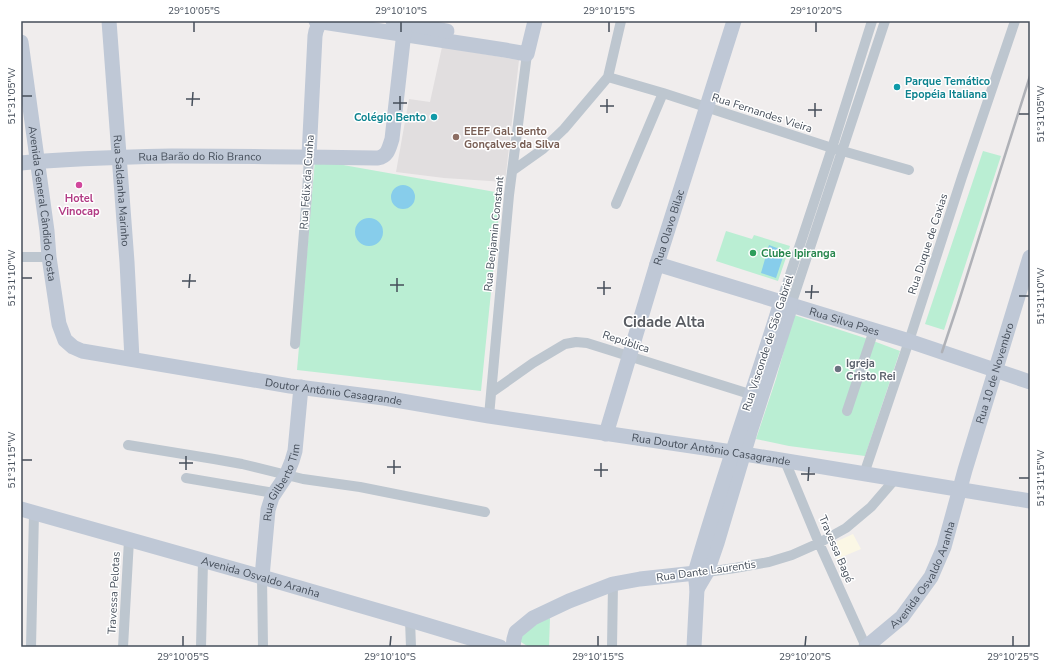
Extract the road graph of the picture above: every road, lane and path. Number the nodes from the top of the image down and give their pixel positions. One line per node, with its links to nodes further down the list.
1 (109, 21): 21 (main road, Rua Saldanha Marinho)
2 (316, 21): 3 (main road)
3 (319, 21): 10 (main road); 20 (main road, Rua Félix da Cunha)
4 (535, 21): 14 (main road)
5 (621, 21): 15 (street)
6 (734, 21): 17 (main road, Rua Olavo Bilac)
7 (872, 21): 12 (street, Rua Visconde de São Gabriel)
8 (885, 21): 13 (street, Rua Visconde de São Gabriel)
9 (1015, 21): 34 (street, Rua Duque de Caxias)
10 (401, 26): 14 (main road); 20 (main road, Rua Barão do Rio Branco)
11 (21, 42): 22 (main road, Avenida General Cândido Costa)
12 (864, 46): 13 (street); 18 (street, Rua Visconde de São Gabriel)
13 (876, 49): 19 (street, Rua Visconde de São Gabriel)
14 (528, 50): 25 (street, Rua Benjamin Constant)
15 (608, 77): 16 (street, Rua Fernandes Vieira); 25 (street)
16 (663, 93): 17 (street, Rua Fernandes Vieira); 26 (street)
17 (707, 108): 18 (street, Rua Fernandes Vieira); 30 (main road, Rua Olavo Bilac)
18 (832, 148): 19 (street, Rua Fernandes Vieira); 31 (street, Rua Visconde de São Gabriel)
19 (842, 152): 24 (street, Rua Fernandes Vieira); 31 (street, Rua Visconde de São Gabriel)
20 (309, 156): 21 (main road, Rua Barão do Rio Branco); 35 (street, Rua Félix da Cunha)
21 (120, 157): 22 (main road, Rua Barão do Rio Branco); 37 (main road, Rua Saldanha Marinho)
22 (37, 162): 23 (main road, Rua Barão do Rio Branco); 28 (main road, Avenida General Cândido Costa)
23 (21, 163)
24 (909, 170)
25 (512, 171): 41 (street, Rua Benjamin Constant)
26 (616, 204)
27 (1030, 256): 38 (main road, Rua 10 de Novembro)
28 (49, 257): 29 (street); 33 (main road, Avenida General Cândido Costa)
29 (21, 258)
30 (657, 264): 31 (main road, Rua Silva Paes); 36 (main road, Rua Olavo Bilac)
31 (786, 303): 32 (main road, Rua Silva Paes); 42 (main road, Rua Visconde de São Gabriel)
32 (874, 330): 34 (main road, Rua Silva Paes); 43 (street)
33 (65, 340): 37 (main road, Doutor Antônio Casagrande)
34 (909, 342): 38 (main road, Rua Silva Paes); 49 (street, Rua Duque de Caxias)
35 (295, 344)
36 (629, 356): 41 (street, República); 42 (street, República); 45 (main road, Rua Olavo Bilac)
37 (132, 359): 40 (main road, Doutor Antônio Casagrande)
38 (995, 370): 39 (main road, Rua Silva Paes); 53 (main road, Rua 10 de Novembro)
39 (1030, 382)
40 (300, 387): 44 (main road, Doutor Antônio Casagrande); 50 (main road, Rua Gilberto Tim)
41 (492, 392): 44 (street, Rua Benjamin Constant)
42 (757, 396): 47 (main road, Rua Visconde de São Gabriel)
43 (847, 411)
44 (489, 416): 45 (main road, Doutor Antônio Casagrande)
45 (606, 434): 47 (main road, Rua Doutor Antônio Casagrande)
46 (128, 445): 50 (street)
47 (738, 453): 48 (main road, Rua Doutor Antônio Casagrande); 61 (main road, Rua Visconde de São Gabriel)
48 (785, 461): 49 (main road, Rua Doutor Antônio Casagrande); 59 (street, Travessa Bagé)
49 (864, 474): 52 (main road, Rua Doutor Antônio Casagrande)
50 (286, 475): 54 (main road, Rua Gilberto Tim); 57 (street)
51 (186, 478): 54 (street)
52 (896, 478): 53 (main road, Rua Doutor Antônio Casagrande); 59 (street, Rua Dante Laurentis)
53 (959, 490): 55 (main road, Rua Doutor Antônio Casagrande); 74 (main road, Avenida Osvaldo Aranha)
54 (274, 493): 62 (main road, Rua Gilberto Tim)
55 (1030, 501)
56 (28, 511): 58 (main road, Avenida Osvaldo Aranha); 65 (street)
57 (485, 512)
58 (129, 540): 60 (main road, Avenida Osvaldo Aranha); 66 (street, Travessa Pelotas)
59 (819, 543): 61 (street, Rua Dante Laurentis); 74 (street, Travessa Bagé)
60 (203, 561): 62 (main road, Avenida Osvaldo Aranha); 67 (street)
61 (701, 573): 63 (main road, Rua Dante Laurentis); 73 (main road)
62 (262, 577): 64 (main road, Avenida Osvaldo Aranha); 68 (street)
63 (614, 584): 71 (main road, Rua Dante Laurentis); 72 (street)
64 (410, 620): 69 (street); 70 (main road, Avenida Osvaldo Aranha)
65 (31, 647)
66 (123, 647)
67 (201, 647)
68 (263, 647)
69 (411, 647)
70 (500, 647)
71 (513, 647)
72 (612, 647)
73 (694, 647)
74 (866, 647)

